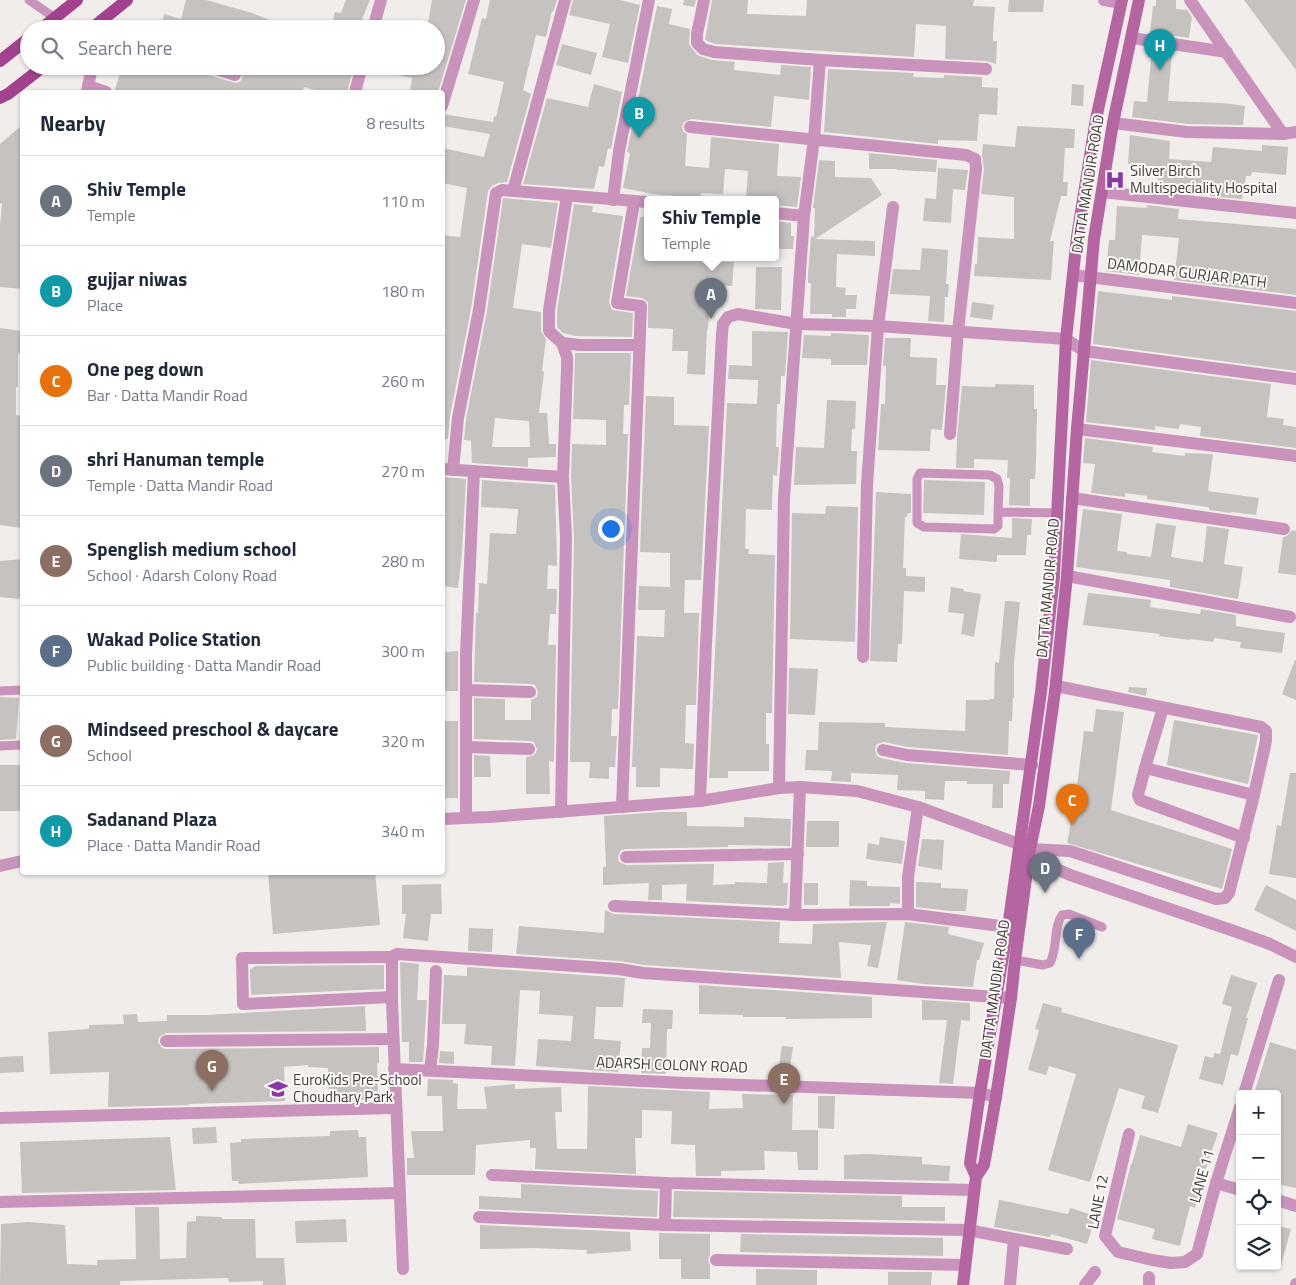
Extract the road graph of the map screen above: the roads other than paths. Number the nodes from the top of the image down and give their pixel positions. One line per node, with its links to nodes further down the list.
1 (29, 0): 13 (lane)
2 (77, 0): 13 (main road)
3 (127, 0): 15 (main road)
4 (382, 0): 16 (street)
5 (474, 0): 28 (street)
6 (565, 0): 34 (street)
7 (649, 0): 37 (street)
8 (704, 0): 20 (street)
9 (1104, 0): 12 (street)
10 (1139, 0): 17 (main road, DATTA MANDIR ROAD)
11 (1190, 0): 19 (street)
12 (1121, 2): 44 (main road, DATTA MANDIR ROAD)
13 (55, 18): 14 (main road)
14 (52, 20)
15 (104, 20)
16 (376, 20)
17 (1132, 38): 19 (street); 30 (main road, DATTA MANDIR ROAD)
18 (20, 45): 21 (main road)
19 (1227, 52): 32 (street)
20 (820, 60): 22 (street); 33 (street)
21 (0, 61)
22 (986, 70)
23 (32, 75): 29 (main road)
24 (90, 75): 26 (street)
25 (360, 75): 27 (street)
26 (88, 89)
27 (356, 90)
28 (445, 96)
29 (0, 98)
30 (1113, 123): 32 (street); 35 (main road, DATTA MANDIR ROAD)
31 (690, 128): 33 (street)
32 (1290, 133)
33 (814, 139): 43 (street); 49 (street)
34 (513, 191): 36 (street); 58 (street)
35 (1102, 192): 42 (street); 45 (main road, DATTA MANDIR ROAD)
36 (567, 196): 37 (street); 51 (street)
37 (613, 200): 38 (street)
38 (634, 202): 39 (street); 52 (street)
39 (644, 202)
40 (893, 207): 48 (street)
41 (779, 213): 43 (street)
42 (1296, 213)
43 (804, 216): 47 (street)
44 (1073, 275): 45 (street, DAMODAR GURJAR PATH); 50 (main road, DATTA MANDIR ROAD)
45 (1090, 277): 46 (street, DAMODAR GURJAR PATH); 53 (main road, DATTA MANDIR ROAD)
46 (1296, 303)
47 (797, 324): 48 (street); 82 (street); 84 (street)
48 (878, 326): 49 (street); 67 (street)
49 (958, 330): 50 (street); 56 (street)
50 (1066, 339): 53 (street); 63 (main road, DATTA MANDIR ROAD)
51 (562, 342): 52 (street); 60 (street)
52 (639, 345): 85 (street)
53 (1084, 351): 54 (street); 55 (main road, DATTA MANDIR ROAD)
54 (1296, 379)
55 (1077, 428): 57 (street); 61 (main road, DATTA MANDIR ROAD)
56 (950, 434)
57 (1296, 456)
58 (448, 470): 59 (street)
59 (474, 471): 60 (street); 70 (street)
60 (563, 477): 87 (street)
61 (1072, 498): 64 (street); 65 (main road, DATTA MANDIR ROAD)
62 (998, 512): 62 (lane); 63 (lane)
63 (1057, 513): 79 (main road, DATTA MANDIR ROAD)
64 (1284, 529)
65 (1067, 576): 66 (street); 68 (main road, DATTA MANDIR ROAD)
66 (1290, 617)
67 (863, 657)
68 (1056, 686): 73 (street); 91 (main road, DATTA MANDIR ROAD)
69 (20, 690): 71 (lane)
70 (466, 690): 72 (street); 76 (street)
71 (0, 691)
72 (530, 692)
73 (1162, 708): 80 (street); 83 (street)
74 (20, 745): 75 (lane)
75 (0, 746)
76 (466, 747): 77 (street); 88 (street)
77 (529, 749)
78 (883, 750): 79 (street)
79 (1032, 765): 91 (main road, DATTA MANDIR ROAD)
80 (1145, 768): 83 (street); 90 (street)
81 (800, 787): 82 (street); 86 (street); 92 (street)
82 (779, 788): 84 (street)
83 (1254, 795): 90 (street)
84 (700, 801): 85 (street)
85 (622, 807): 87 (street)
86 (918, 807): 91 (street); 98 (street)
87 (562, 812): 88 (street)
88 (466, 818): 89 (street)
89 (445, 819)
90 (1244, 838): 91 (street)
91 (1024, 846): 99 (main road, DATTA MANDIR ROAD); 102 (street); 103 (main road, DATTA MANDIR ROAD)
92 (798, 854): 93 (street); 97 (street)
93 (626, 857)
94 (20, 861): 95 (street)
95 (0, 866)
96 (614, 906): 97 (street)
97 (795, 914): 98 (street)
98 (908, 914): 99 (street)
99 (1008, 927): 107 (main road, DATTA MANDIR ROAD)
100 (1102, 928): 103 (lane)
101 (392, 957): 106 (street); 106 (street); 107 (street)
102 (1296, 957)
103 (1015, 960): 108 (main road, DATTA MANDIR ROAD)
104 (436, 971): 112 (street)
105 (1279, 980): 113 (street)
106 (392, 997): 109 (street)
107 (997, 997): 108 (street); 114 (main road, DATTA MANDIR ROAD)
108 (1011, 998): 115 (main road, DATTA MANDIR ROAD)
109 (393, 1039): 110 (street); 111 (street)
110 (166, 1042)
111 (394, 1069): 112 (street, ADARSH COLONY ROAD); 116 (street)
112 (430, 1070): 114 (street, ADARSH COLONY ROAD)
113 (1245, 1090)
114 (980, 1093): 115 (street, ADARSH COLONY ROAD); 122 (main road, DATTA MANDIR ROAD)
115 (996, 1097): 122 (main road, DATTA MANDIR ROAD)
116 (396, 1108): 117 (street); 125 (street)
117 (0, 1118)
118 (1236, 1120): 123 (street, LANE 11)
119 (1129, 1134): 134 (street, LANE 12)
120 (492, 1175): 121 (street)
121 (666, 1183): 122 (street); 130 (street)
122 (975, 1183): 131 (main road, DATTA MANDIR ROAD)
123 (1216, 1183): 124 (street); 134 (street, LANE 11)
124 (1236, 1189)
125 (400, 1193): 127 (street); 137 (street)
126 (1281, 1201): 128 (street)
127 (0, 1202)
128 (1296, 1206)
129 (479, 1217): 130 (street)
130 (665, 1225): 131 (street)
131 (968, 1230): 132 (street); 136 (main road, DATTA MANDIR ROAD)
132 (1014, 1239): 133 (street); 140 (street)
133 (1067, 1249)
134 (1197, 1254)
135 (716, 1260): 136 (street)
136 (965, 1265): 139 (main road, DATTA MANDIR ROAD)
137 (403, 1269)
138 (1095, 1272): 141 (street)
139 (963, 1285)
140 (1010, 1285)
141 (1085, 1285)

